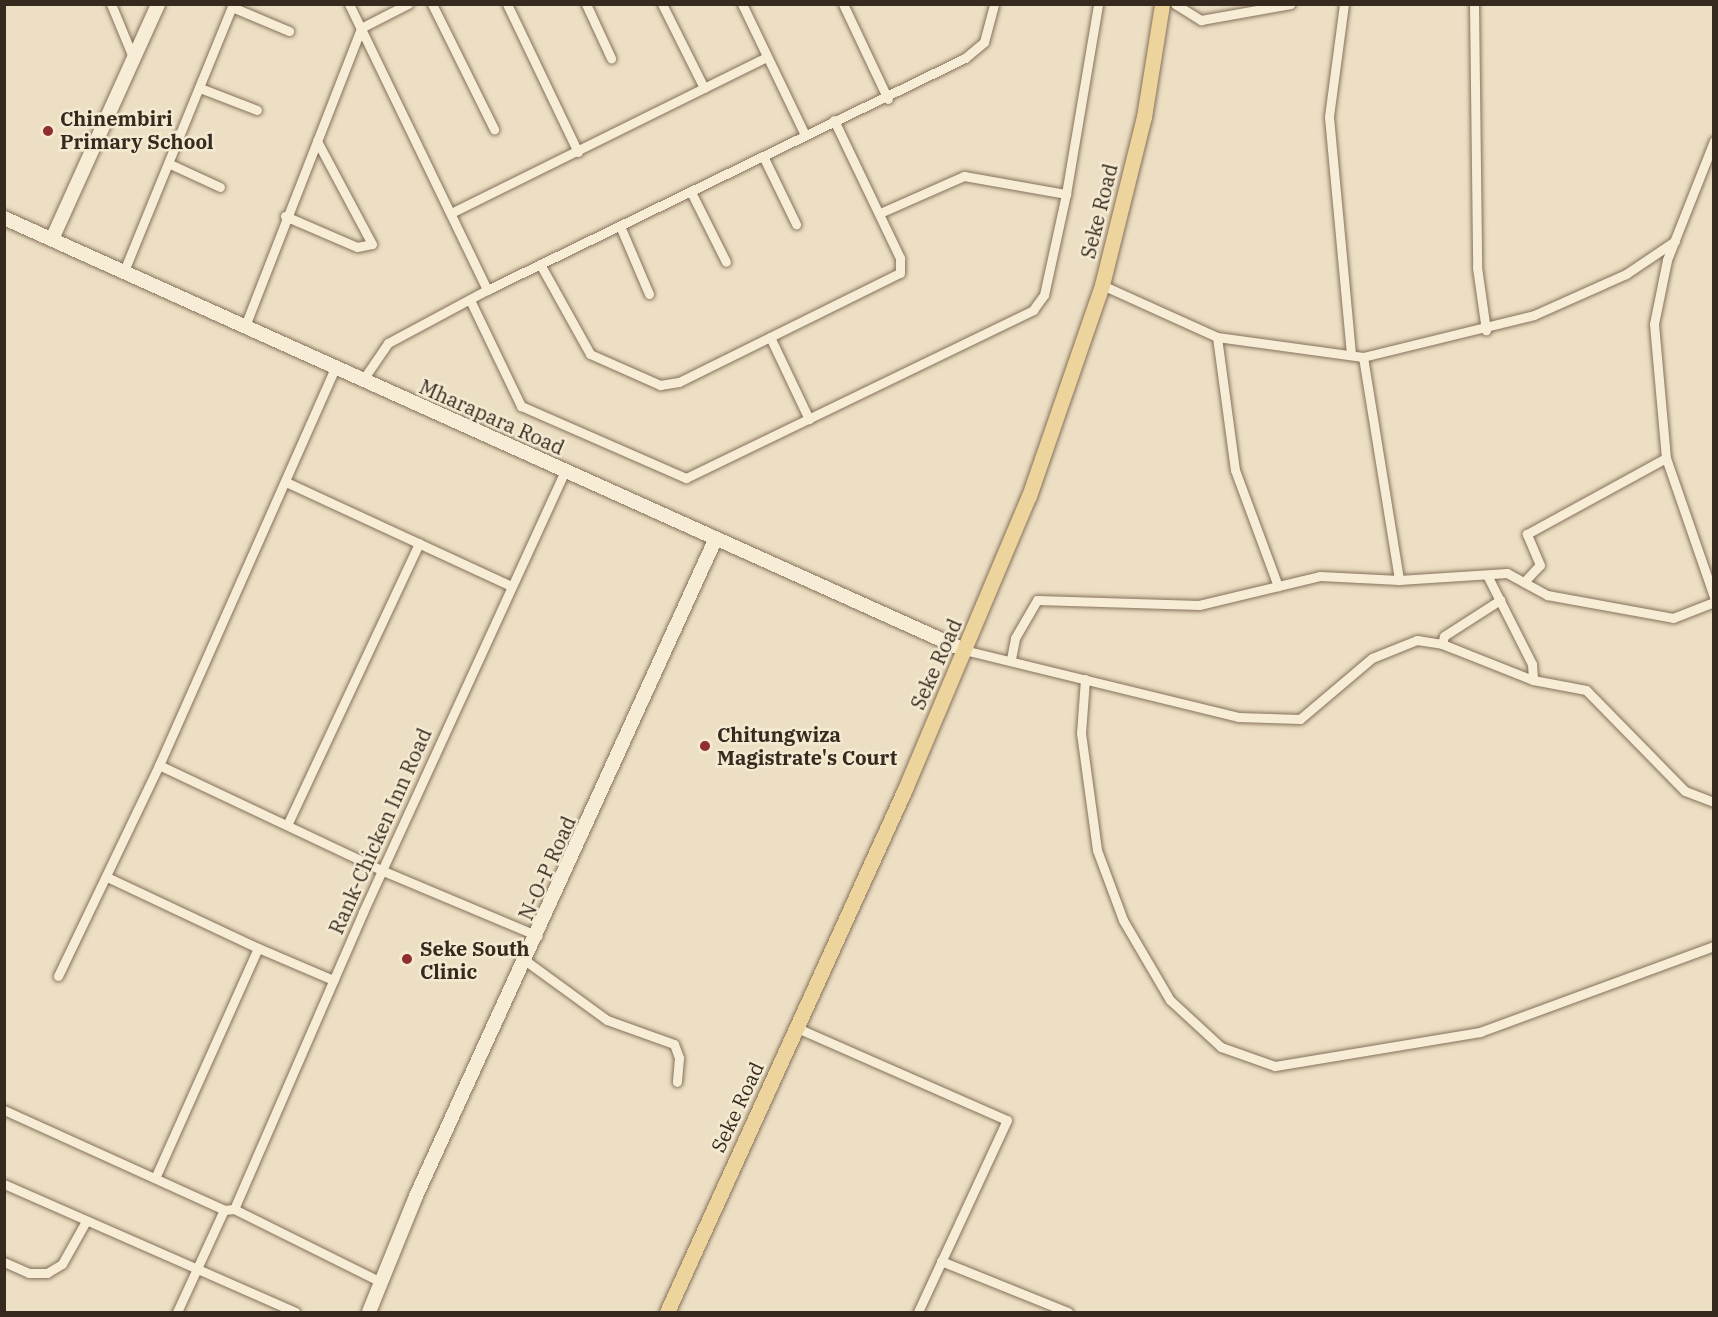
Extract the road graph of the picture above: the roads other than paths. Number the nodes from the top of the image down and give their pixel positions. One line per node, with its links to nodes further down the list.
1 (111, 4): 21 (street)
2 (158, 4): 21 (street)
3 (349, 4): 19 (street)
4 (408, 4): 19 (street)
5 (432, 4): 29 (street)
6 (507, 4): 33 (street)
7 (586, 4): 23 (street)
8 (662, 4): 25 (street)
9 (742, 4): 22 (street)
10 (843, 4): 26 (street)
11 (994, 4): 26 (street)
12 (1098, 4): 38 (street)
13 (1162, 4): 50 (main road, Seke Road)
14 (1175, 4): 15 (street)
15 (1291, 4)
16 (1344, 4): 58 (street)
17 (1474, 4): 55 (street)
18 (233, 6): 20 (street); 24 (street)
19 (361, 28): 31 (street); 39 (street)
20 (289, 31)
21 (133, 57): 45 (street)
22 (766, 57): 25 (street); 30 (street)
23 (611, 58)
24 (200, 88): 27 (street); 35 (street)
25 (704, 88): 33 (street)
26 (888, 99): 28 (street)
27 (257, 110)
28 (834, 120): 30 (street); 40 (street)
29 (494, 129)
30 (805, 135): 34 (street)
31 (317, 141): 41 (street); 41 (street)
32 (1713, 141): 46 (street)
33 (578, 152): 39 (street)
34 (763, 156): 37 (street); 43 (street)
35 (170, 164): 36 (street); 49 (street)
36 (220, 187)
37 (691, 192): 44 (street); 47 (street)
38 (1066, 194): 40 (street); 62 (street)
39 (451, 213): 51 (street)
40 (880, 213): 56 (street)
41 (285, 216): 54 (street)
42 (4, 218): 45 (street, Mharapara Road)
43 (796, 224)
44 (620, 226): 48 (street); 52 (street)
45 (53, 237): 49 (street, Mharapara Road)
46 (1675, 241): 55 (street); 63 (street)
47 (726, 262)
48 (540, 264): 51 (street); 56 (street)
49 (124, 271): 54 (street, Mharapara Road)
50 (1102, 285): 57 (street); 77 (main road, Seke Road)
51 (487, 290): 53 (street)
52 (649, 294)
53 (470, 300): 61 (street); 62 (street)
54 (244, 326): 60 (street, Mharapara Road)
55 (1486, 330): 59 (street)
56 (770, 337): 62 (street)
57 (1217, 337): 58 (street); 72 (street)
58 (1351, 352): 59 (street)
59 (1363, 357): 69 (street)
60 (335, 368): 61 (street, Mharapara Road); 65 (street)
61 (362, 381): 64 (street, Mharapara Road)
62 (809, 419)
63 (1666, 458): 70 (street); 73 (street)
64 (565, 471): 66 (street, Mharapara Road); 71 (street, Rank-Chicken Inn Road)
65 (286, 482): 67 (street); 81 (street)
66 (716, 538): 77 (street, Mharapara Road); 86 (street, N-O-P Road)
67 (419, 543): 71 (street); 83 (street)
68 (1487, 575): 69 (street); 70 (street); 74 (street)
69 (1399, 580): 72 (street)
70 (1524, 582): 75 (street)
71 (511, 586): 84 (street, Rank-Chicken Inn Road)
72 (1278, 586): 78 (street)
73 (1713, 597)
74 (1500, 600): 76 (street); 80 (street)
75 (1713, 602)
76 (1442, 644): 79 (street); 80 (street)
77 (964, 650): 78 (street); 92 (main road, Seke Road)
78 (1011, 659): 79 (street)
79 (1085, 680): 87 (street)
80 (1533, 680): 82 (street)
81 (159, 765): 83 (street); 85 (street)
82 (1713, 802)
83 (288, 823): 84 (street)
84 (381, 870): 86 (street); 91 (street, Rank-Chicken Inn Road)
85 (108, 877): 88 (street); 90 (street)
86 (538, 936): 89 (street, N-O-P Road)
87 (1713, 946)
88 (258, 948): 91 (street); 95 (street)
89 (526, 961): 93 (street); 102 (street, N-O-P Road)
90 (58, 976)
91 (333, 980): 97 (street, Rank-Chicken Inn Road)
92 (797, 1028): 99 (street); 107 (main road, Seke Road)
93 (677, 1082)
94 (4, 1110): 95 (street)
95 (156, 1176): 97 (street)
96 (4, 1184): 98 (street)
97 (229, 1209): 101 (street, Rank-Chicken Inn Road); 102 (street)
98 (86, 1221): 100 (street); 101 (street)
99 (941, 1261): 108 (street); 109 (street)
100 (4, 1262)
101 (198, 1268): 103 (street); 104 (street, Rank-Chicken Inn Road)
102 (381, 1282): 106 (street, N-O-P Road)
103 (274, 1308): 105 (street)
104 (177, 1312)
105 (295, 1312)
106 (369, 1312)
107 (667, 1312)
108 (918, 1312)
109 (1068, 1312)

